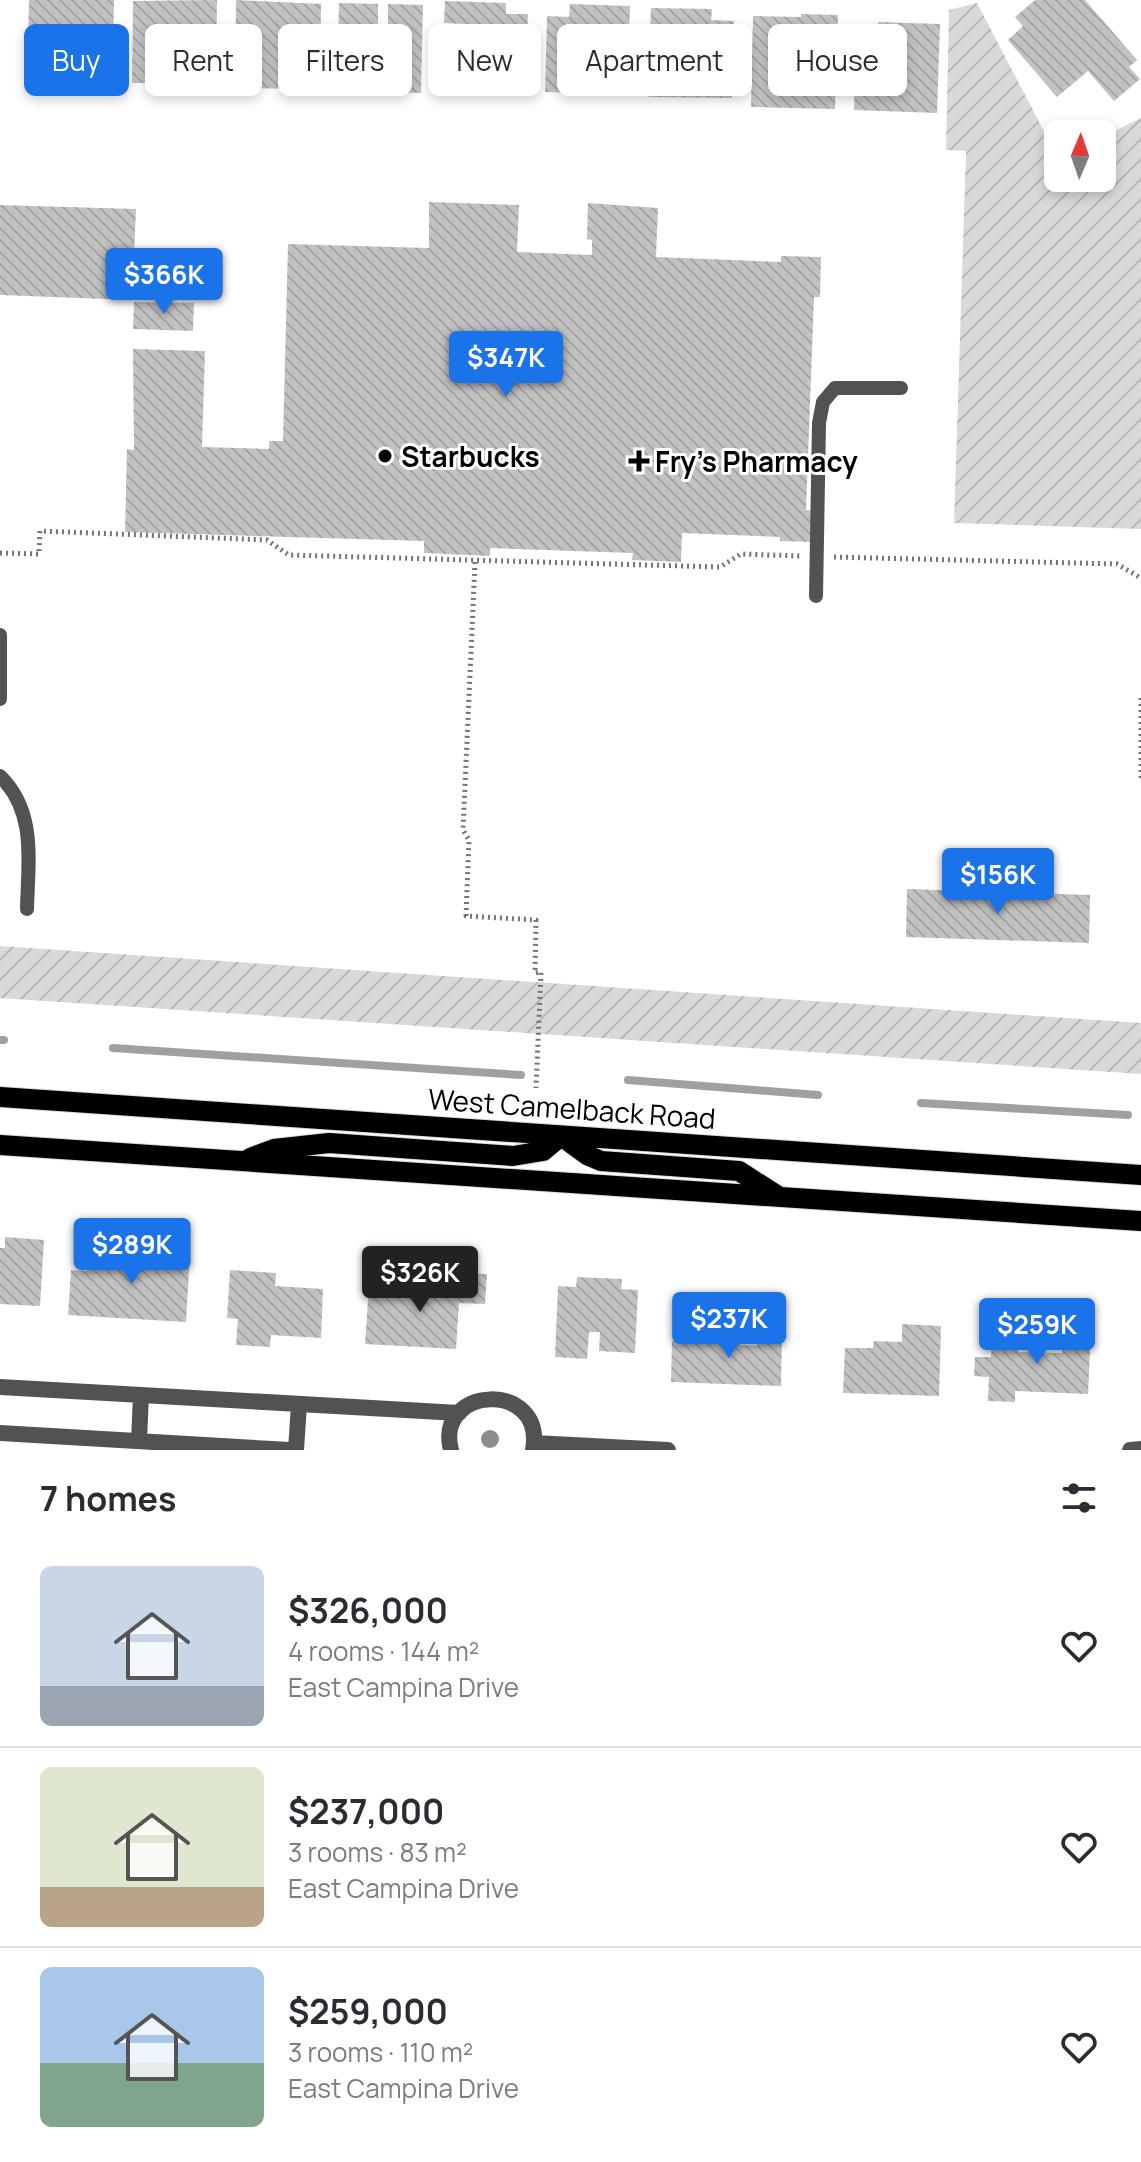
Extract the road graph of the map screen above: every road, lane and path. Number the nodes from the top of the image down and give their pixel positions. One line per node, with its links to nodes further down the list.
1 (901, 388): 3 (lane)
2 (0, 553): 4 (path)
3 (817, 557): 4 (path); 5 (path); 6 (lane)
4 (475, 562): 13 (path)
5 (1141, 578)
6 (816, 596)
7 (0, 635): 9 (lane)
8 (1141, 698): 11 (path)
9 (0, 699)
10 (0, 776): 12 (lane)
11 (1141, 781)
12 (27, 909)
13 (536, 1088)
14 (0, 1097): 15 (main road, West Camelback Road)
15 (561, 1136): 17 (main road); 18 (main road, West Camelback Road); 19 (main road)
16 (0, 1145): 17 (main road)
17 (243, 1161): 19 (main road)
18 (1141, 1175)
19 (781, 1197): 20 (main road)
20 (1141, 1221)
21 (0, 1387): 22 (street)
22 (141, 1395): 23 (street); 26 (street)
23 (299, 1404): 24 (street); 29 (street)
24 (459, 1413): 27 (street); 30 (street)
25 (0, 1433): 26 (street)
26 (139, 1441): 29 (street)
27 (534, 1446): 31 (street)
28 (1141, 1449): 32 (street)
29 (293, 1450)
30 (451, 1450)
31 (668, 1450)
32 (1130, 1450)

